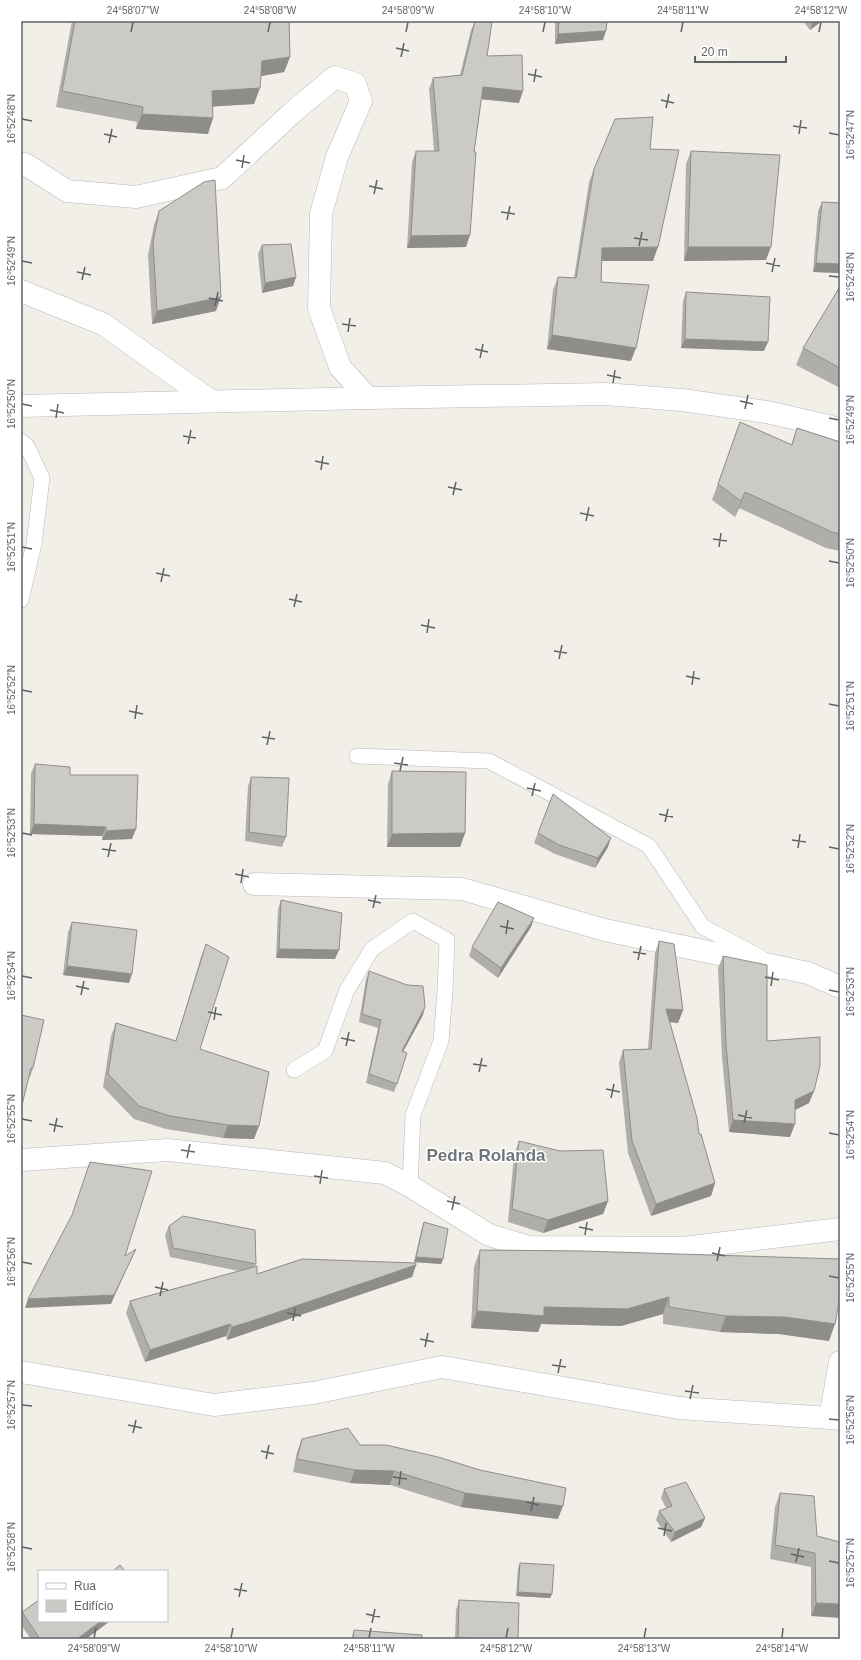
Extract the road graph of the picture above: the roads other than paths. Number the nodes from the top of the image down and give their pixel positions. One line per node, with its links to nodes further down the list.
1 (21, 164): 3 (street)
2 (21, 290): 4 (street)
3 (368, 398): 4 (street); 6 (street)
4 (211, 401): 5 (street)
5 (21, 406)
6 (840, 430)
7 (21, 441): 8 (lane)
8 (21, 600)
9 (357, 756): 11 (lane)
10 (254, 884): 11 (street)
11 (777, 966): 12 (street)
12 (840, 987)
13 (294, 1070): 15 (lane)
14 (21, 1160): 15 (street)
15 (410, 1186): 16 (street)
16 (840, 1229)
17 (840, 1362): 19 (street)
18 (21, 1372): 19 (street)
19 (835, 1419)

